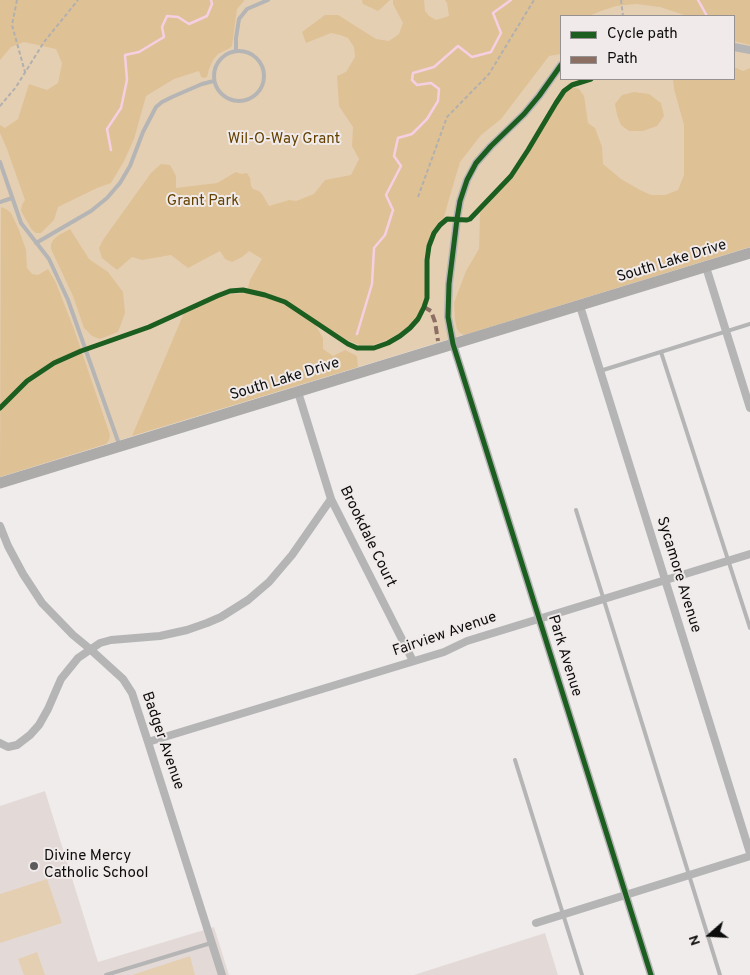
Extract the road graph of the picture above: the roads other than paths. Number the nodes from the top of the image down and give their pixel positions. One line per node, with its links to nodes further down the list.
1 (268, 0): 3 (lane)
2 (735, 47): 4 (street)
3 (236, 50): 6 (lane); 6 (lane)
4 (750, 50)
5 (560, 66): 16 (street, Park Avenue)
6 (214, 81): 10 (lane)
7 (0, 162): 8 (lane)
8 (12, 198): 9 (lane); 10 (lane)
9 (0, 202)
10 (36, 242): 21 (lane)
11 (750, 253): 12 (street, South Lake Drive)
12 (706, 267): 13 (street, South Lake Drive); 15 (street)
13 (580, 306): 16 (street, South Lake Drive); 18 (street, Sycamore Avenue)
14 (750, 324): 15 (lane)
15 (726, 331): 17 (lane); 20 (street)
16 (453, 344): 19 (street, South Lake Drive); 30 (street, Park Avenue)
17 (662, 352): 18 (lane); 27 (lane)
18 (600, 371): 28 (street, Sycamore Avenue)
19 (298, 392): 21 (street, South Lake Drive); 23 (street, Brookdale Court)
20 (750, 408)
21 (120, 446): 22 (street, South Lake Drive)
22 (0, 483)
23 (331, 499): 32 (street); 33 (street, Brookdale Court)
24 (576, 510): 29 (lane)
25 (0, 526): 32 (street, Badger Avenue)
26 (750, 554): 27 (street, Fairview Avenue)
27 (729, 561): 28 (street, Fairview Avenue); 31 (lane)
28 (666, 580): 29 (street, Fairview Avenue); 37 (street, Sycamore Avenue)
29 (602, 599): 30 (street, Fairview Avenue); 38 (lane)
30 (539, 618): 33 (street, Fairview Avenue); 39 (street, Park Avenue)
31 (750, 628)
32 (90, 649): 34 (street, Badger Avenue); 35 (street)
33 (413, 661): 34 (street, Fairview Avenue)
34 (148, 742): 42 (street, Badger Avenue)
35 (0, 743)
36 (515, 760): 40 (lane)
37 (750, 854): 38 (street)
38 (689, 875): 39 (street); 47 (lane)
39 (626, 895): 40 (street); 46 (street, Park Avenue)
40 (563, 915): 41 (street); 45 (lane)
41 (536, 923)
42 (212, 943): 43 (lane); 44 (street, Badger Avenue)
43 (106, 975)
44 (222, 975)
45 (582, 975)
46 (651, 975)
47 (720, 975)

